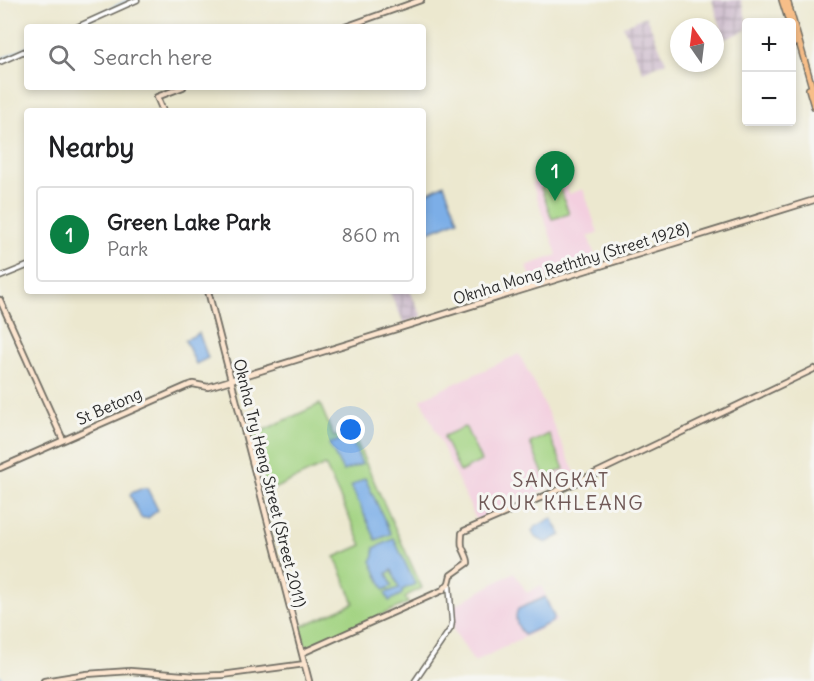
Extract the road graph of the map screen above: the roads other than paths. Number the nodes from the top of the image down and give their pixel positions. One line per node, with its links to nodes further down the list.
1 (137, 0): 5 (street)
2 (422, 0): 6 (main road)
3 (784, 0): 4 (main road); 11 (main road)
4 (788, 18)
5 (84, 24)
6 (354, 24)
7 (796, 44): 12 (main road)
8 (24, 51): 9 (street)
9 (0, 62)
10 (175, 90): 13 (main road)
11 (814, 94)
12 (814, 106)
13 (162, 108)
14 (814, 200): 20 (main road, Oknha Mong Reththy (Street 1928))
15 (24, 267): 16 (street)
16 (0, 277)
17 (209, 294): 20 (main road, Oknha Try Heng Street (Street 2011))
18 (0, 300): 21 (main road)
19 (814, 369): 23 (main road)
20 (231, 380): 21 (main road, St Betong); 24 (main road, Oknha Try Heng Street (Street 2011))
21 (63, 440): 22 (main road, St Betong)
22 (0, 468)
23 (449, 583): 24 (main road); 28 (street)
24 (302, 653): 25 (main road, Oknha Try Heng Street (Street 2011))
25 (305, 664): 26 (main road); 27 (main road, Oknha Try Heng Street (Street 2011))
26 (44, 681)
27 (309, 681)
28 (415, 681)

